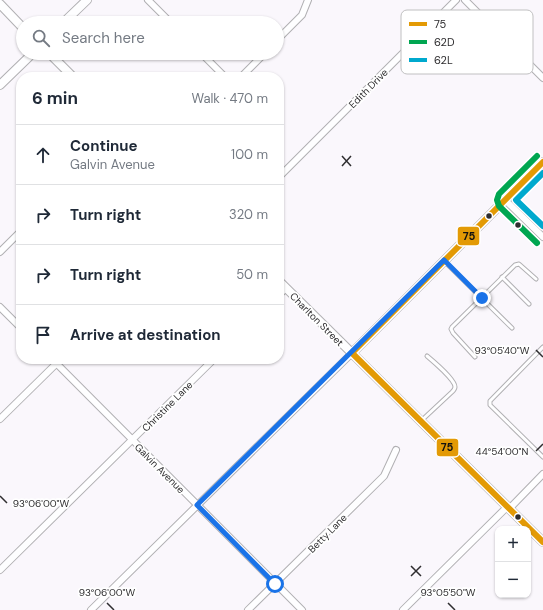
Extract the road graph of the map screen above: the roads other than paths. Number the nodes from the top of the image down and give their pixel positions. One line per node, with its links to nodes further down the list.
1 (87, 0): 9 (street)
2 (148, 0): 10 (street)
3 (308, 0): 12 (street)
4 (456, 0): 7 (street, Edith Drive)
5 (465, 0): 8 (street)
6 (0, 4): 11 (street)
7 (446, 10)
8 (475, 10)
9 (70, 16)
10 (164, 16)
11 (16, 21)
12 (284, 33)
13 (401, 55): 25 (street, Edith Drive)
14 (26, 60): 23 (street)
15 (56, 60): 19 (street)
16 (208, 60): 20 (street)
17 (258, 60): 21 (street)
18 (533, 68): 22 (street)
19 (68, 72)
20 (220, 72)
21 (246, 72)
22 (543, 78)
23 (0, 85)
24 (543, 162): 26 (street)
25 (284, 172)
26 (505, 200): 28 (street); 30 (street)
27 (16, 236): 29 (street)
28 (543, 237)
29 (0, 252)
30 (444, 260): 34 (lane); 40 (street)
31 (502, 277): 32 (lane); 34 (lane); 35 (lane)
32 (536, 279)
33 (286, 288): 40 (street, Charlton Street)
34 (482, 298): 38 (lane); 42 (lane)
35 (530, 304)
36 (0, 307): 37 (street)
37 (16, 323)
38 (512, 328)
39 (543, 347): 50 (lane)
40 (352, 353): 47 (street, Charlton Street); 52 (street)
41 (427, 356): 47 (lane)
42 (475, 357)
43 (53, 364): 46 (street)
44 (59, 364): 48 (street, Galvin Avenue)
45 (209, 364): 48 (street, Christine Lane)
46 (0, 419)
47 (421, 422): 53 (street, Charlton Street)
48 (132, 440): 52 (street, Galvin Avenue); 55 (street, Christine Lane)
49 (396, 450): 56 (street, Betty Lane)
50 (543, 457)
51 (543, 474): 53 (street)
52 (197, 505): 56 (street, Galvin Avenue); 57 (street)
53 (508, 508): 54 (street, Charlton Street); 60 (street)
54 (543, 542)
55 (0, 570)
56 (275, 584): 58 (street, Betty Lane); 59 (street, Galvin Avenue)
57 (91, 610)
58 (248, 610)
59 (302, 610)
60 (403, 610)

